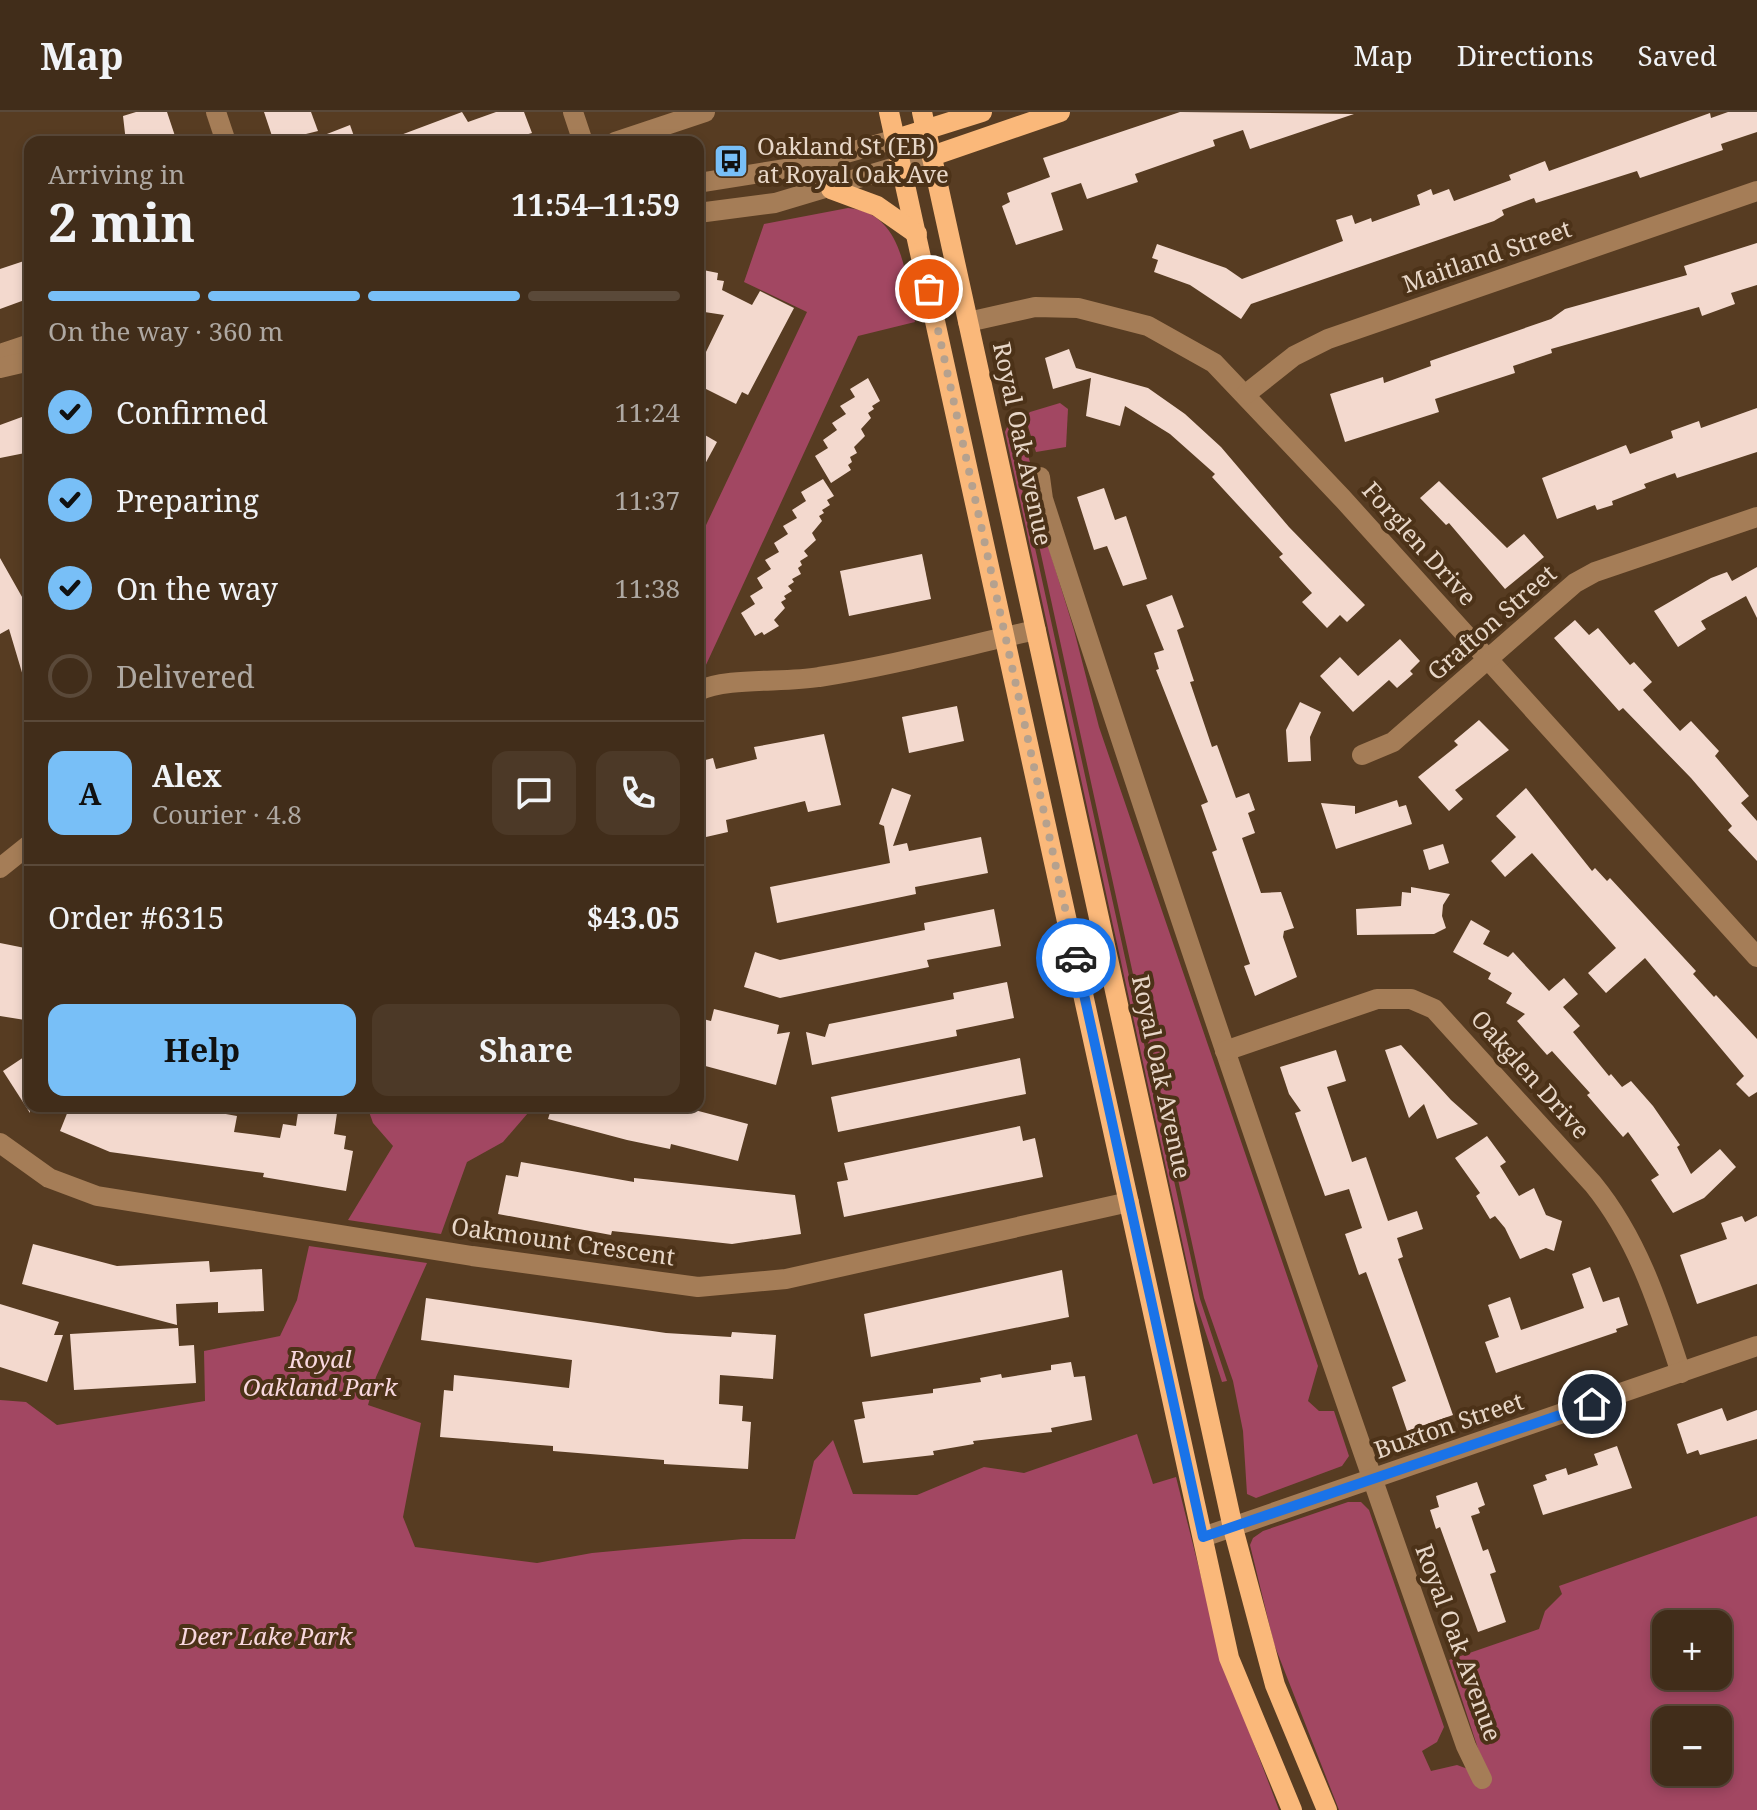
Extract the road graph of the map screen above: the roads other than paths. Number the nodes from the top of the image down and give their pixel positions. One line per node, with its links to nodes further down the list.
1 (216, 112): 8 (street)
2 (573, 112): 9 (street)
3 (705, 112): 10 (street)
4 (889, 112): 11 (main road)
5 (982, 112): 7 (main road)
6 (1060, 112): 12 (main road)
7 (924, 121): 11 (main road); 12 (main road, Royal Oak Avenue)
8 (224, 136)
9 (581, 136)
10 (633, 136)
11 (896, 139): 13 (main road); 14 (street)
12 (932, 156): 13 (street); 19 (main road, Royal Oak Avenue)
13 (903, 166): 15 (street); 18 (main road)
14 (704, 182)
15 (831, 189): 17 (street); 18 (main road)
16 (1757, 191): 24 (street, Maitland Street)
17 (704, 212)
18 (917, 234): 28 (main road)
19 (968, 322): 24 (street, Forglen Drive); 27 (main road, Royal Oak Avenue)
20 (24, 346): 21 (street)
21 (0, 354)
22 (24, 362): 23 (street)
23 (0, 368)
24 (1246, 394): 29 (street, Forglen Drive)
25 (1040, 477): 35 (street, Royal Oak Avenue)
26 (1757, 517): 29 (street, Grafton Street)
27 (1036, 630): 28 (street); 41 (main road, Royal Oak Avenue)
28 (1005, 637): 30 (street); 37 (main road)
29 (1490, 660): 31 (street, Grafton Street); 34 (street, Forglen Drive)
30 (704, 683)
31 (1362, 755)
32 (24, 849): 33 (street)
33 (0, 868)
34 (1757, 957)
35 (1225, 1051): 39 (street, Oakglen Drive); 40 (street, Royal Oak Avenue)
36 (0, 1143): 37 (street, Oakmount Crescent)
37 (1129, 1202): 42 (main road)
38 (1757, 1346): 39 (street, Buxton Street)
39 (1681, 1373): 40 (street, Buxton Street)
40 (1372, 1480): 41 (street, Buxton Street); 43 (street, Royal Oak Avenue)
41 (1233, 1528): 42 (street, Buxton Street); 45 (main road, Royal Oak Avenue)
42 (1203, 1537): 44 (main road)
43 (1482, 1779)
44 (1292, 1810)
45 (1327, 1810)

